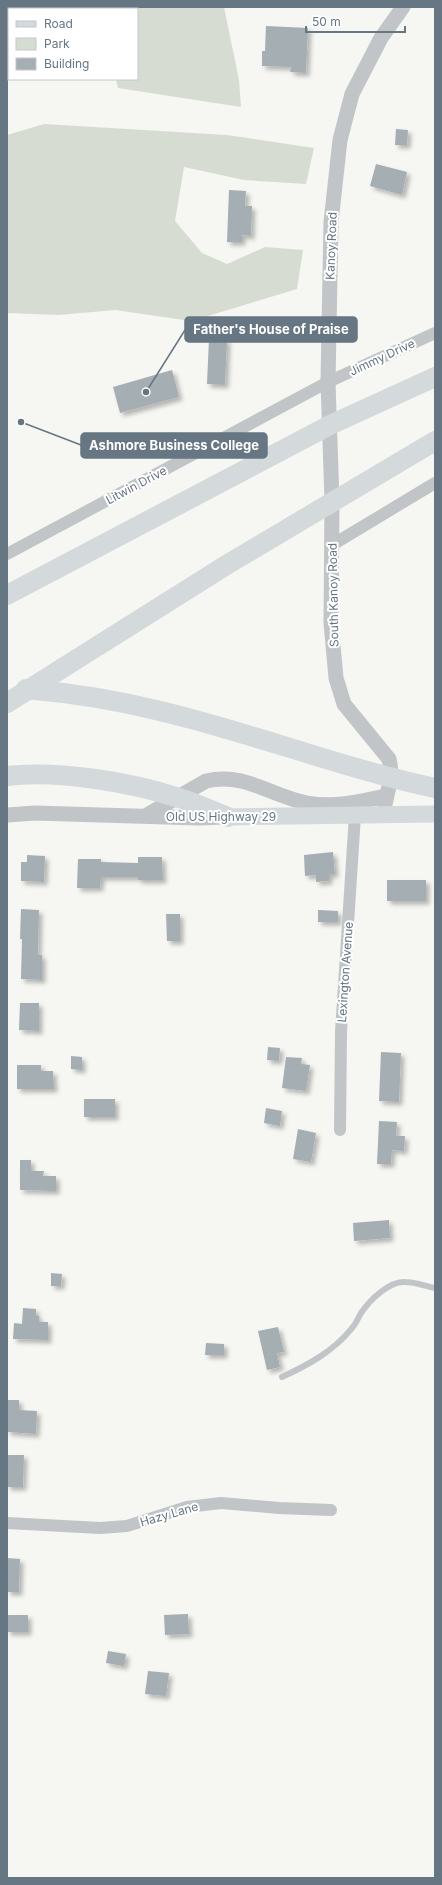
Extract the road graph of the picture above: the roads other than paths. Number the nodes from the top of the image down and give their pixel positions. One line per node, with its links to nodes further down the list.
1 (403, 7): 4 (street, Kanoy Road)
2 (435, 332): 4 (street, Jimmy Drive)
3 (435, 376): 5 (highway)
4 (328, 382): 5 (street, Kanoy Road); 10 (street, Litwin Drive)
5 (330, 425): 8 (street, Kanoy Road); 11 (highway)
6 (435, 441): 8 (highway)
7 (435, 483): 9 (street)
8 (332, 501): 9 (street, South Kanoy Road); 13 (highway)
9 (332, 545): 15 (street, South Kanoy Road)
10 (7, 554)
11 (7, 596)
12 (7, 687): 15 (highway)
13 (7, 703)
14 (7, 776): 17 (highway)
15 (388, 787): 16 (highway); 17 (street); 18 (street, South Kanoy Road)
16 (435, 788)
17 (179, 798): 21 (street); 23 (highway)
18 (383, 814): 19 (main road, Old US Highway 29); 22 (main road, Old US Highway 29)
19 (435, 814)
20 (7, 815): 21 (street, Old US Highway 29)
21 (147, 815): 23 (street, Old US Highway 29)
22 (354, 815): 23 (main road, Old US Highway 29); 24 (street, Lexington Avenue)
23 (228, 817)
24 (340, 1130)
25 (435, 1288): 26 (lane)
26 (282, 1377)
27 (331, 1510): 28 (street, Hazy Lane)
28 (7, 1523)

